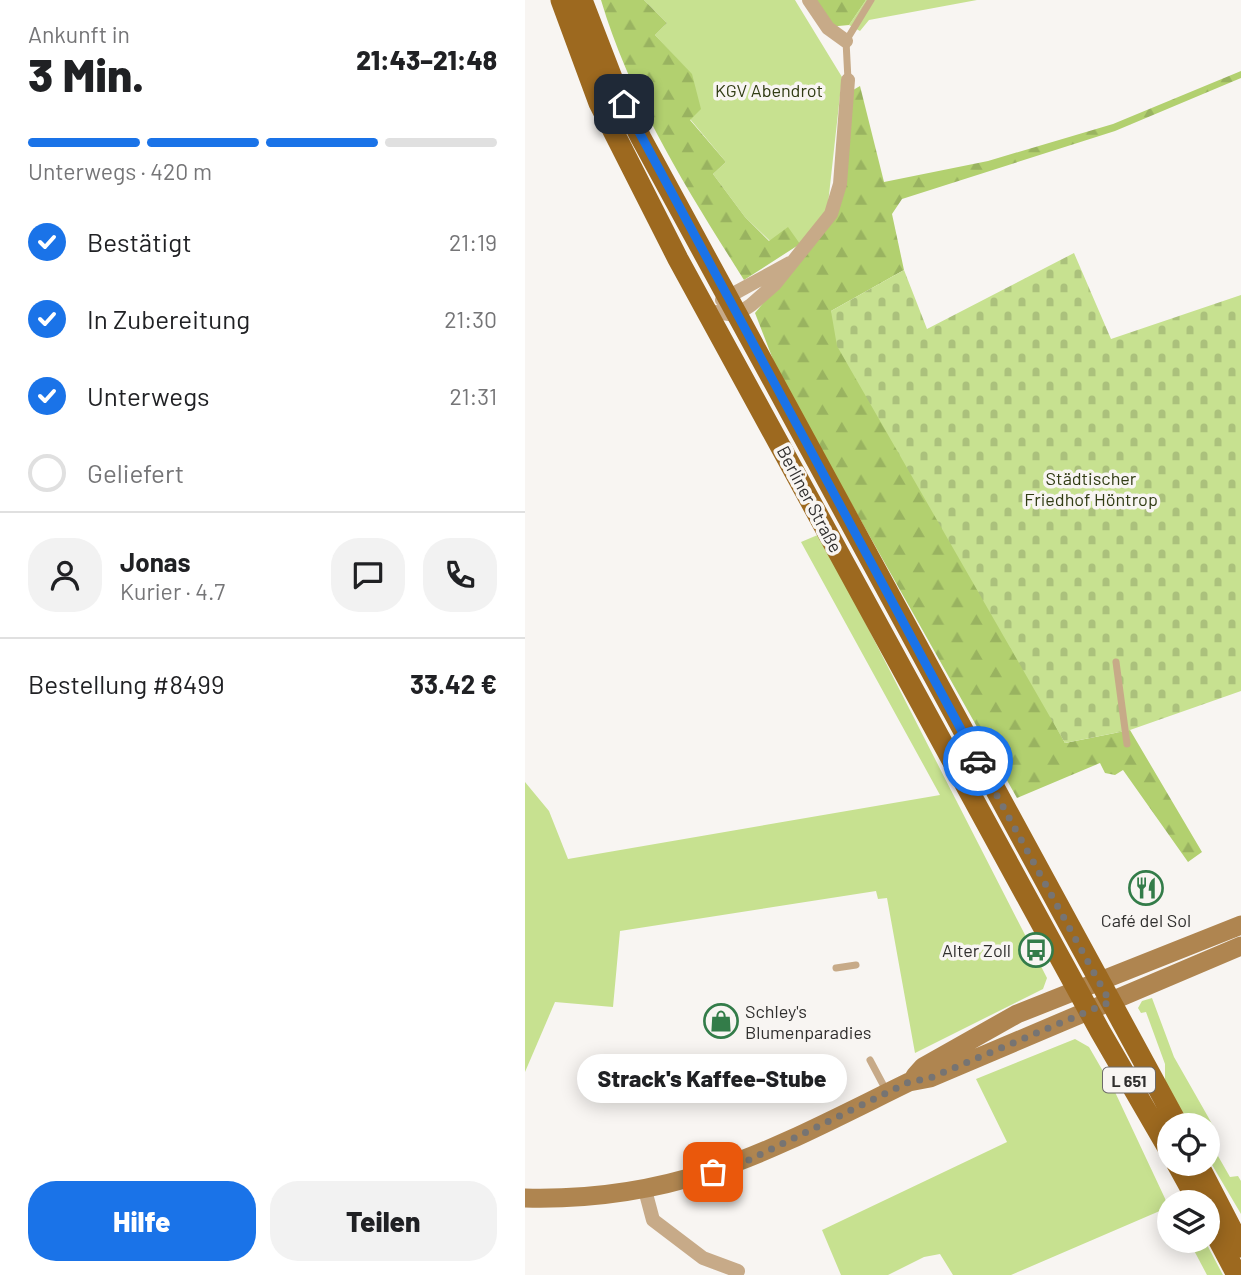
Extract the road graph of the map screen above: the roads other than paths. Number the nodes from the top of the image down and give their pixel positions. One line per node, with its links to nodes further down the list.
1 (561, 0): 9 (main road, Berliner Straße)
2 (582, 0): 8 (main road, Berliner Straße)
3 (809, 0): 5 (street)
4 (871, 0): 5 (lane)
5 (846, 41): 6 (lane)
6 (848, 80): 7 (street)
7 (794, 261): 8 (street); 8 (street)
8 (731, 306): 9 (street); 9 (street); 16 (main road, Berliner Straße)
9 (709, 312): 17 (main road, Berliner Straße)
10 (1116, 662): 11 (lane)
11 (1127, 744)
12 (1241, 925): 16 (main road)
13 (1241, 946): 18 (main road)
14 (856, 965): 15 (lane)
15 (836, 968)
16 (1099, 981): 17 (main road); 18 (main road, L 651)
17 (1077, 990): 19 (main road, L 651); 21 (main road)
18 (1110, 1002): 19 (main road); 23 (main road, L 651)
19 (1089, 1011): 21 (main road); 24 (main road, L 651)
20 (870, 1060): 22 (lane)
21 (909, 1082): 22 (main road)
22 (887, 1092): 26 (main road)
23 (1171, 1113)
24 (1157, 1129)
25 (1204, 1176): 29 (main road)
26 (645, 1190): 27 (main road); 30 (street)
27 (525, 1198)
28 (1220, 1243): 31 (main road)
29 (1241, 1247)
30 (738, 1271)
31 (1237, 1275)

